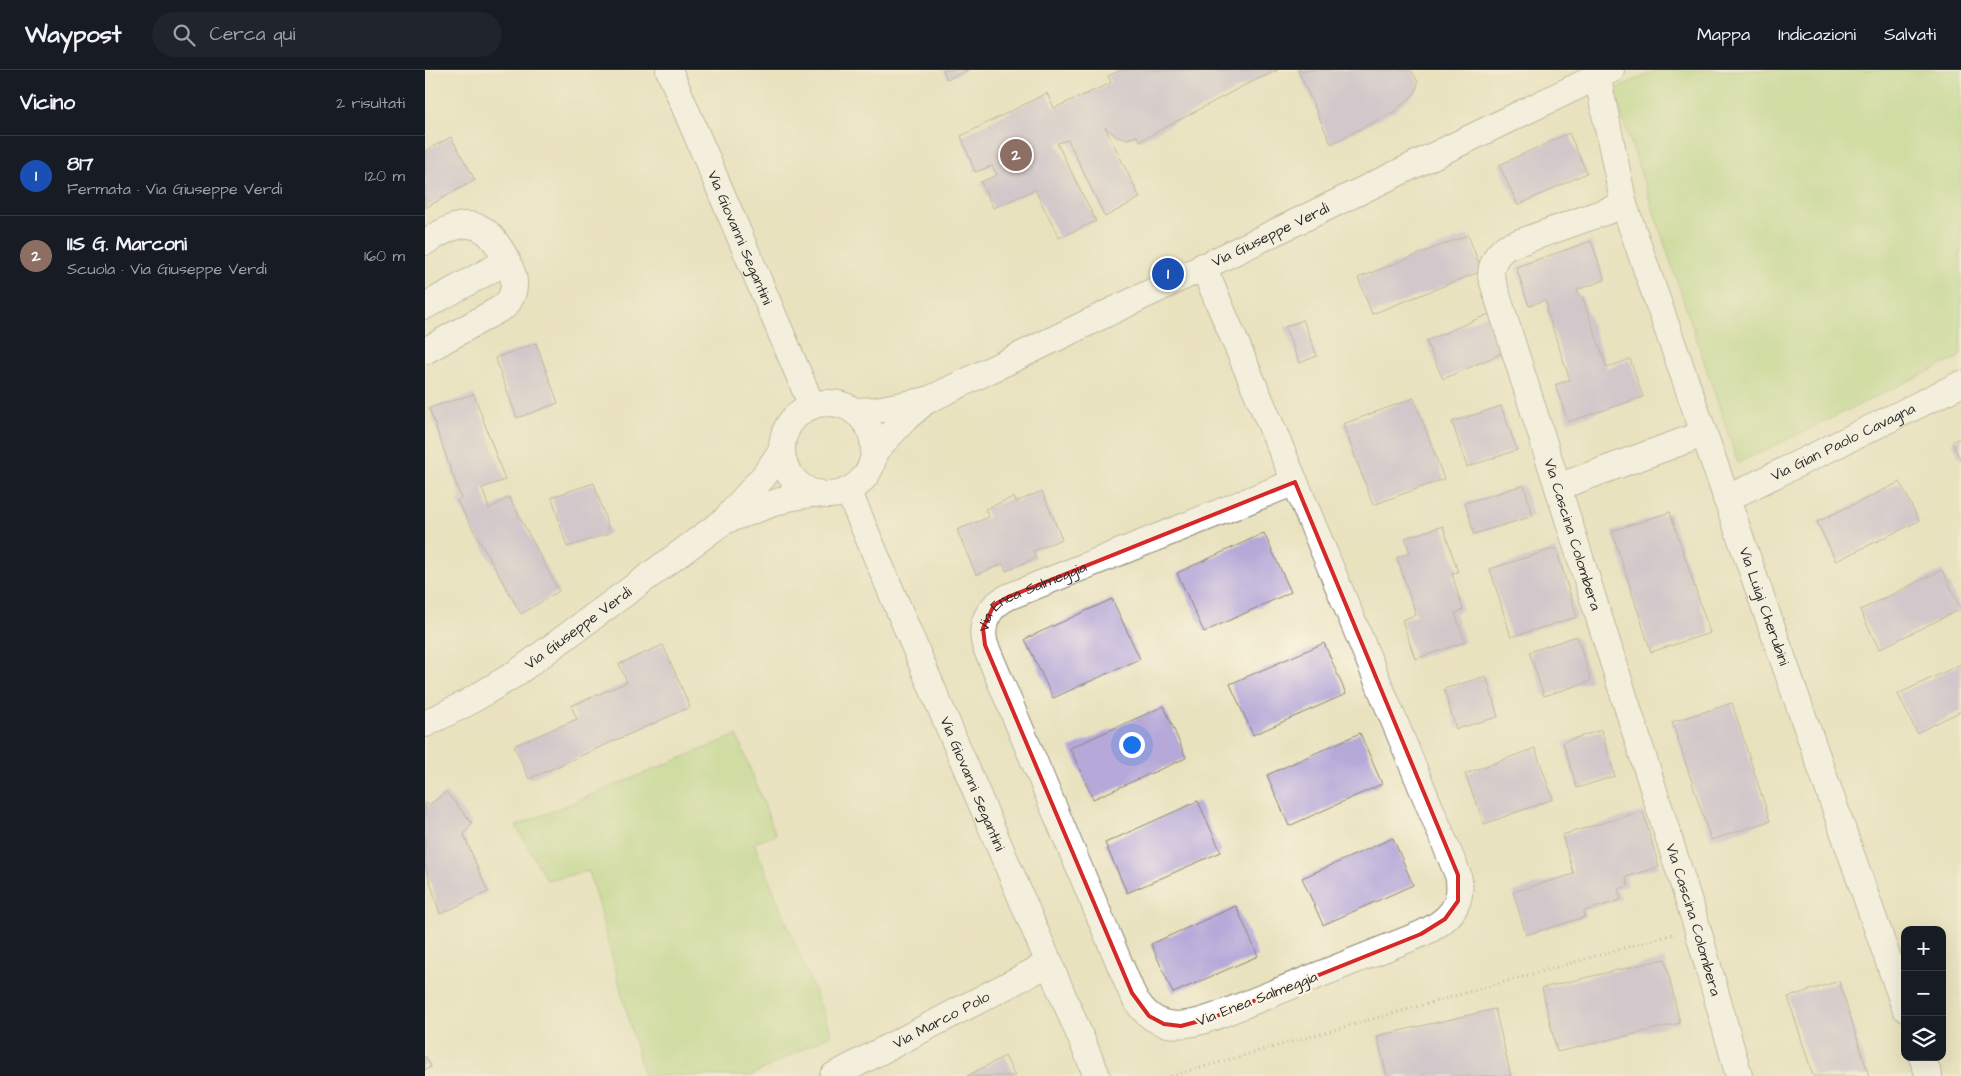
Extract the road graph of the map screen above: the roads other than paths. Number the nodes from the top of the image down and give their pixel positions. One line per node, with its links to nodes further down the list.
1 (669, 70): 11 (street, Via Giovanni Segantini)
2 (1602, 72): 3 (street); 6 (street, Via Giuseppe Verdi)
3 (1624, 205): 13 (street, Via Luigi Cherubini); 17 (street, Via Cascina Colombera)
4 (425, 242): 5 (street)
5 (507, 261): 7 (street); 8 (street)
6 (1203, 266): 10 (street, Via Giuseppe Verdi); 16 (street, Via Enea Salmeggia)
7 (425, 306)
8 (425, 351)
9 (1961, 384): 20 (street, Via Gian Paolo Cavagna)
10 (928, 400): 12 (street, Via Giuseppe Verdi); 15 (street, Via Giuseppe Verdi)
11 (811, 406): 12 (street); 14 (street)
12 (855, 411): 15 (street)
13 (1703, 434): 17 (street); 20 (street, Via Luigi Cherubini)
14 (782, 450): 19 (street); 21 (street, Via Giuseppe Verdi)
15 (874, 452): 18 (street)
16 (1295, 482): 16 (street, Via Enea Salmeggia)
17 (1558, 487): 28 (street, Via Cascina Colombera)
18 (848, 490): 19 (street); 23 (street, Via Giovanni Segantini)
19 (817, 493): 21 (street, Via Giuseppe Verdi)
20 (1726, 500): 24 (street, Via Luigi Cherubini)
21 (724, 521): 22 (street, Via Giuseppe Verdi)
22 (425, 724)
23 (1050, 963): 26 (street, Via Marco Polo); 27 (street, Via Giovanni Segantini)
24 (1901, 997)
25 (1923, 1061): 29 (street)
26 (833, 1076)
27 (1097, 1076)
28 (1739, 1076)
29 (1929, 1076)

